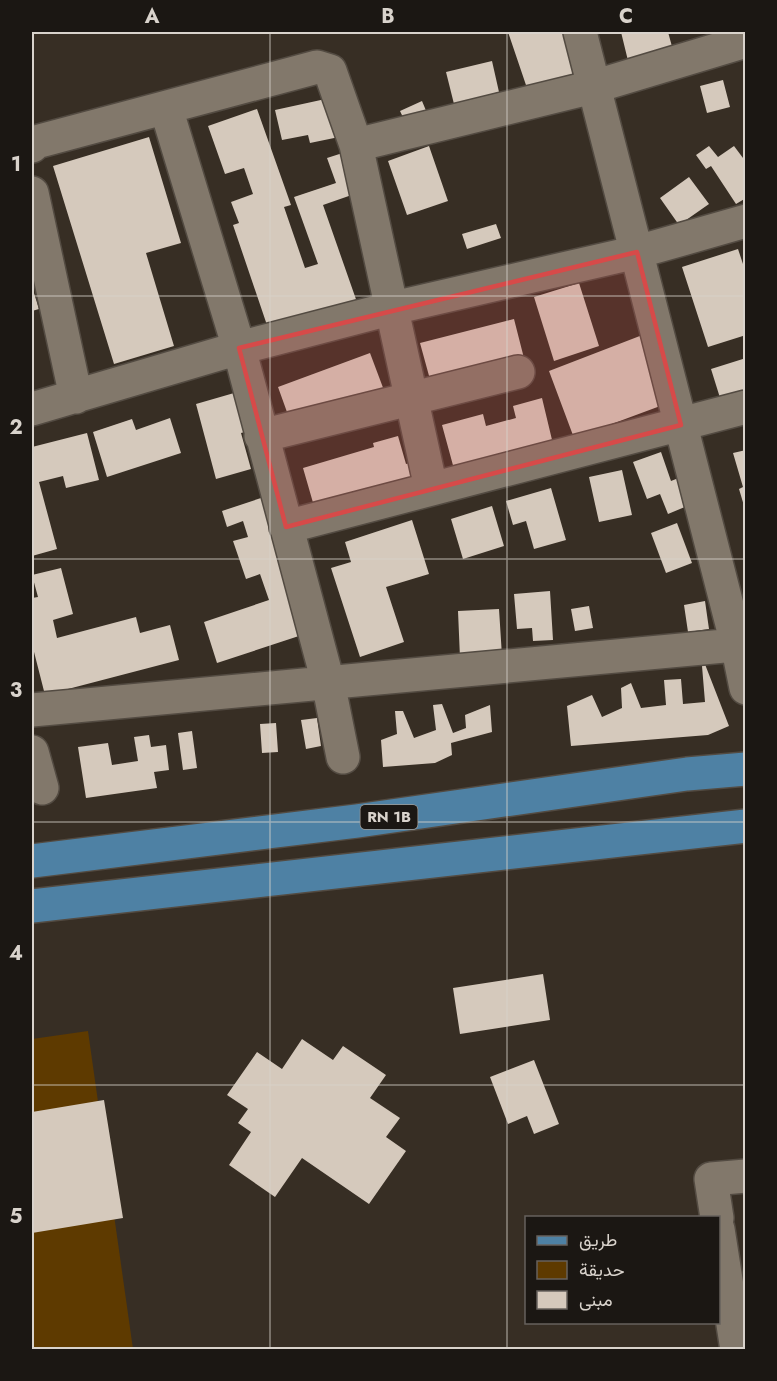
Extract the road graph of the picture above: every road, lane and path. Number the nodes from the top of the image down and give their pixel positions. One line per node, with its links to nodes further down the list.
1 (580, 32): 3 (street)
2 (746, 41): 3 (street)
3 (593, 87): 5 (street); 9 (street)
4 (166, 108): 5 (street); 6 (street); 11 (street)
5 (356, 145): 10 (street)
6 (32, 146)
7 (32, 193): 14 (street)
8 (746, 221): 9 (street)
9 (637, 252): 10 (street); 17 (street)
10 (393, 308): 11 (street); 13 (street)
11 (239, 348): 14 (street); 18 (street)
12 (518, 372): 13 (street)
13 (411, 396): 18 (street); 19 (street)
14 (76, 397): 16 (street)
15 (746, 407): 17 (street)
16 (32, 409)
17 (681, 426): 19 (street); 21 (street)
18 (261, 436): 20 (street)
19 (431, 488): 20 (street)
20 (286, 527): 22 (street)
21 (741, 644): 22 (street); 23 (street)
22 (328, 682): 24 (street); 26 (street)
23 (746, 688)
24 (32, 710)
25 (32, 753): 28 (street)
26 (343, 757)
27 (746, 769): 30 (main road, RN 1B)
28 (42, 788)
29 (746, 826): 31 (main road)
30 (32, 861)
31 (32, 906)
32 (746, 1176): 33 (street)
33 (717, 1216)
34 (720, 1242): 35 (street)
35 (737, 1350)

